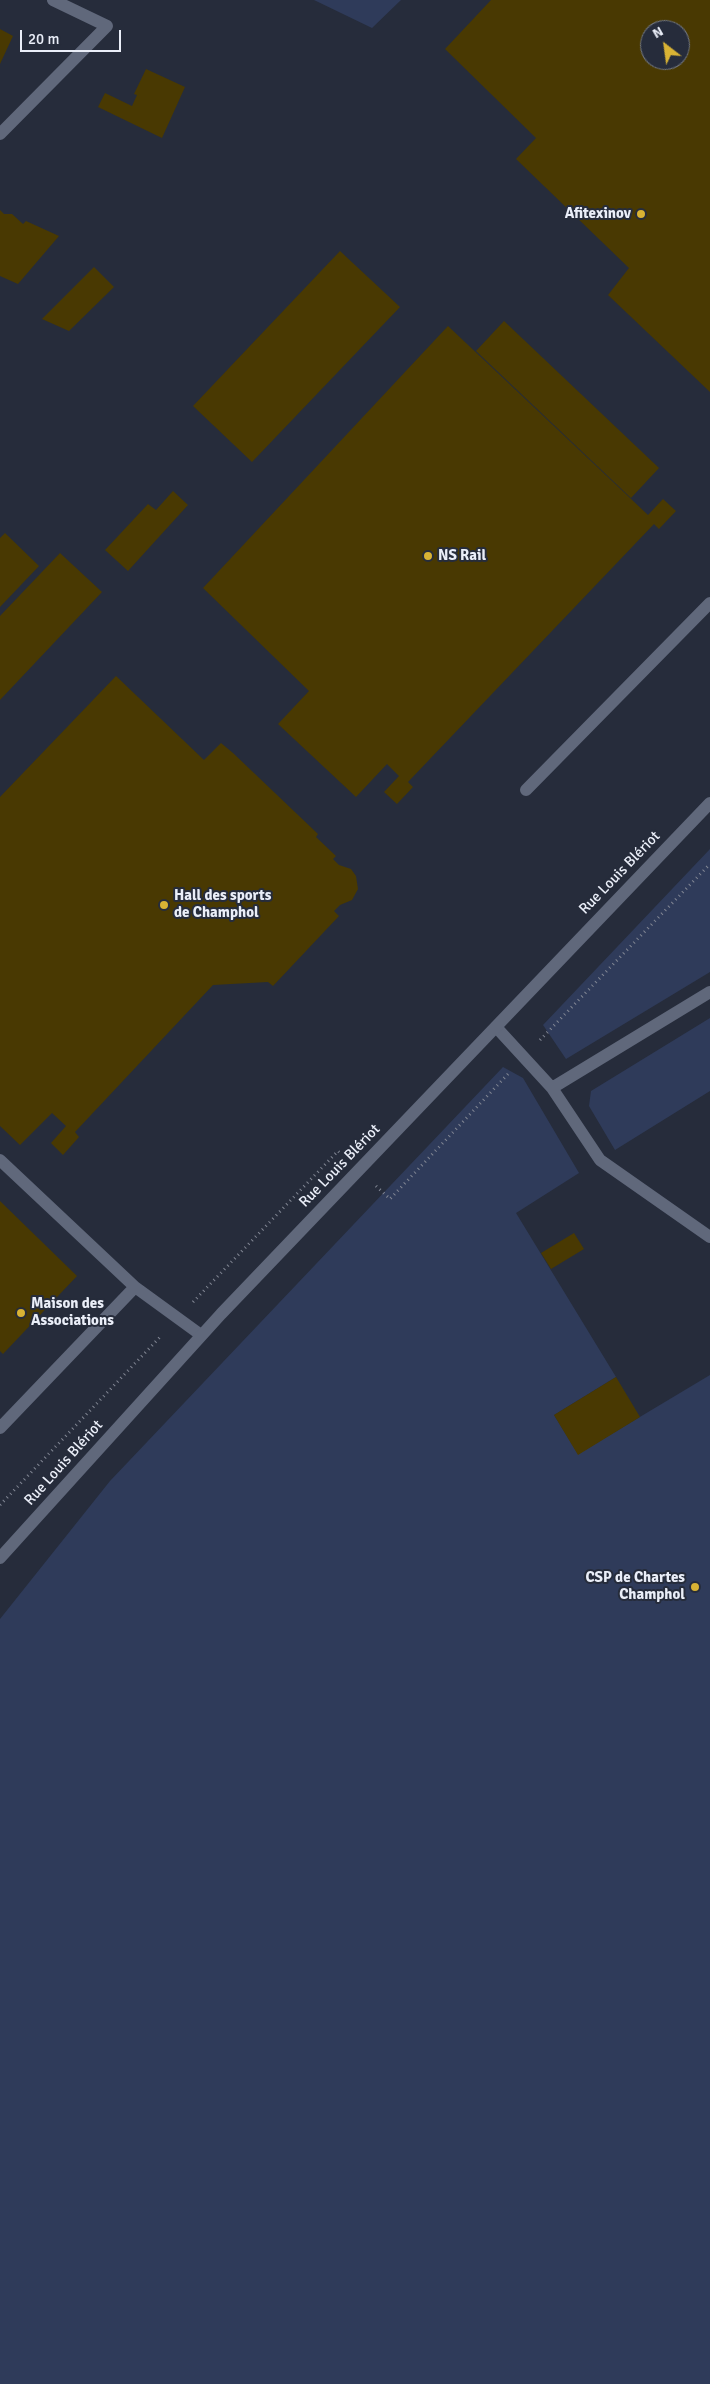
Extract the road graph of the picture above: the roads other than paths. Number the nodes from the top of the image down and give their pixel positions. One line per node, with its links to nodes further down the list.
1 (52, 0): 2 (street)
2 (0, 134)
3 (710, 602): 4 (street)
4 (526, 790)
5 (710, 803): 7 (street, Rue Louis Blériot)
6 (710, 992): 8 (street)
7 (496, 1027): 8 (street); 12 (street, Rue Louis Blériot)
8 (552, 1088): 10 (street)
9 (0, 1160): 11 (street)
10 (710, 1237)
11 (135, 1287): 12 (street); 13 (street)
12 (201, 1335): 14 (street, Rue Louis Blériot)
13 (0, 1428)
14 (0, 1558)

